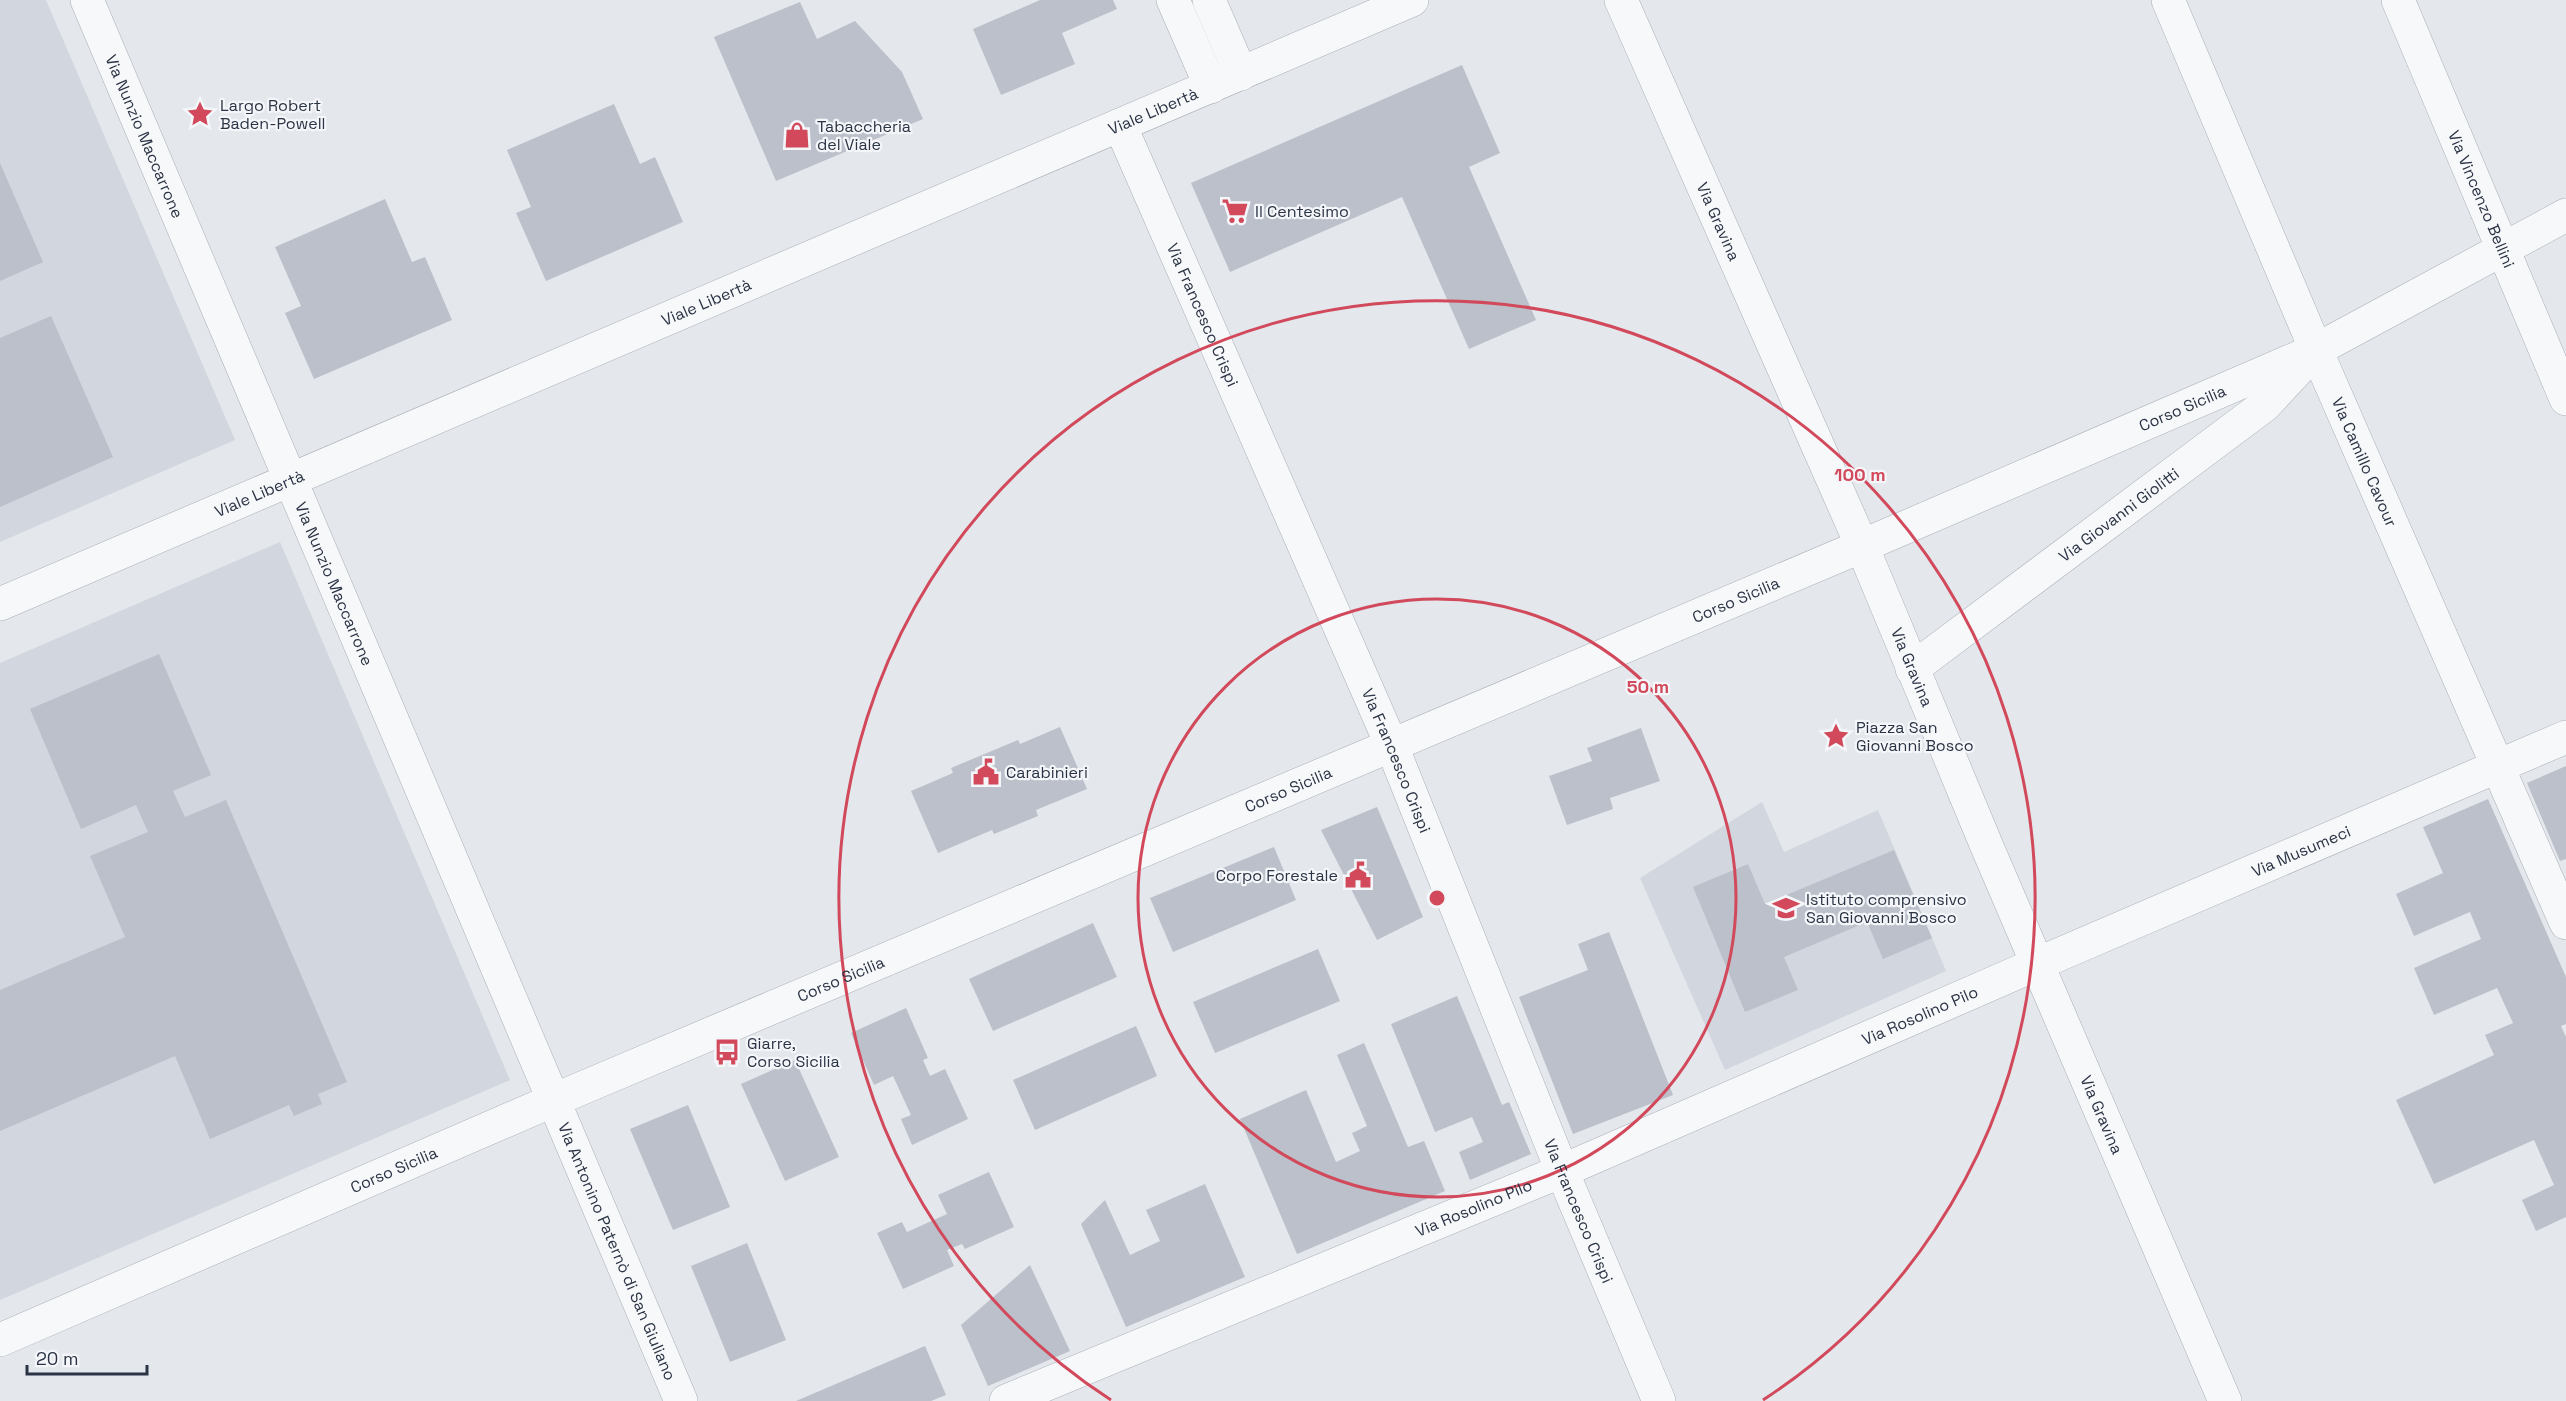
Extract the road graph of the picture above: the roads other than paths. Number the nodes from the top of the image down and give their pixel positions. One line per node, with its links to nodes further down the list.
1 (87, 0): 15 (street, Via Nunzio Maccarrone)
2 (1173, 0): 9 (street)
3 (1209, 0): 8 (street)
4 (1412, 0): 8 (street, Viale Libertà)
5 (1621, 0): 16 (street, Via Gravina)
6 (2168, 0): 13 (street, Via Camillo Cavour)
7 (2398, 0): 12 (street, Via Vincenzo Bellini)
8 (1241, 74): 9 (street, Viale Libertà)
9 (1211, 87): 10 (street, Viale Libertà)
10 (1120, 125): 15 (street, Viale Libertà); 20 (street, Via Francesco Crispi)
11 (2566, 215): 12 (street, Corso Sicilia)
12 (2502, 250): 13 (street, Corso Sicilia); 14 (street, Via Vincenzo Bellini)
13 (2316, 350): 16 (street, Corso Sicilia); 18 (street, Via Giovanni Giolitti); 21 (street, Via Camillo Cavour)
14 (2566, 399)
15 (291, 480): 17 (street, Viale Libertà); 24 (street, Via Nunzio Maccarrone)
16 (1862, 546): 18 (street, Via Gravina); 20 (street, Corso Sicilia)
17 (0, 604)
18 (1912, 669): 23 (street, Via Gravina)
19 (2566, 737): 21 (street, Via Musumeci)
20 (1391, 744): 24 (street, Corso Sicilia); 25 (street, Via Francesco Crispi)
21 (2497, 766): 22 (street, Via Camillo Cavour); 23 (street, Via Musumeci)
22 (2566, 923)
23 (2037, 964): 25 (street, Via Rosolino Pilo); 30 (street, Via Gravina)
24 (554, 1100): 26 (street, Corso Sicilia); 27 (street, Via Antonino Paternò di San Giuliano)
25 (1562, 1171): 28 (street, Via Rosolino Pilo); 29 (street, Via Francesco Crispi)
26 (0, 1340)
27 (681, 1401)
28 (1006, 1401)
29 (1659, 1401)
30 (2225, 1401)

